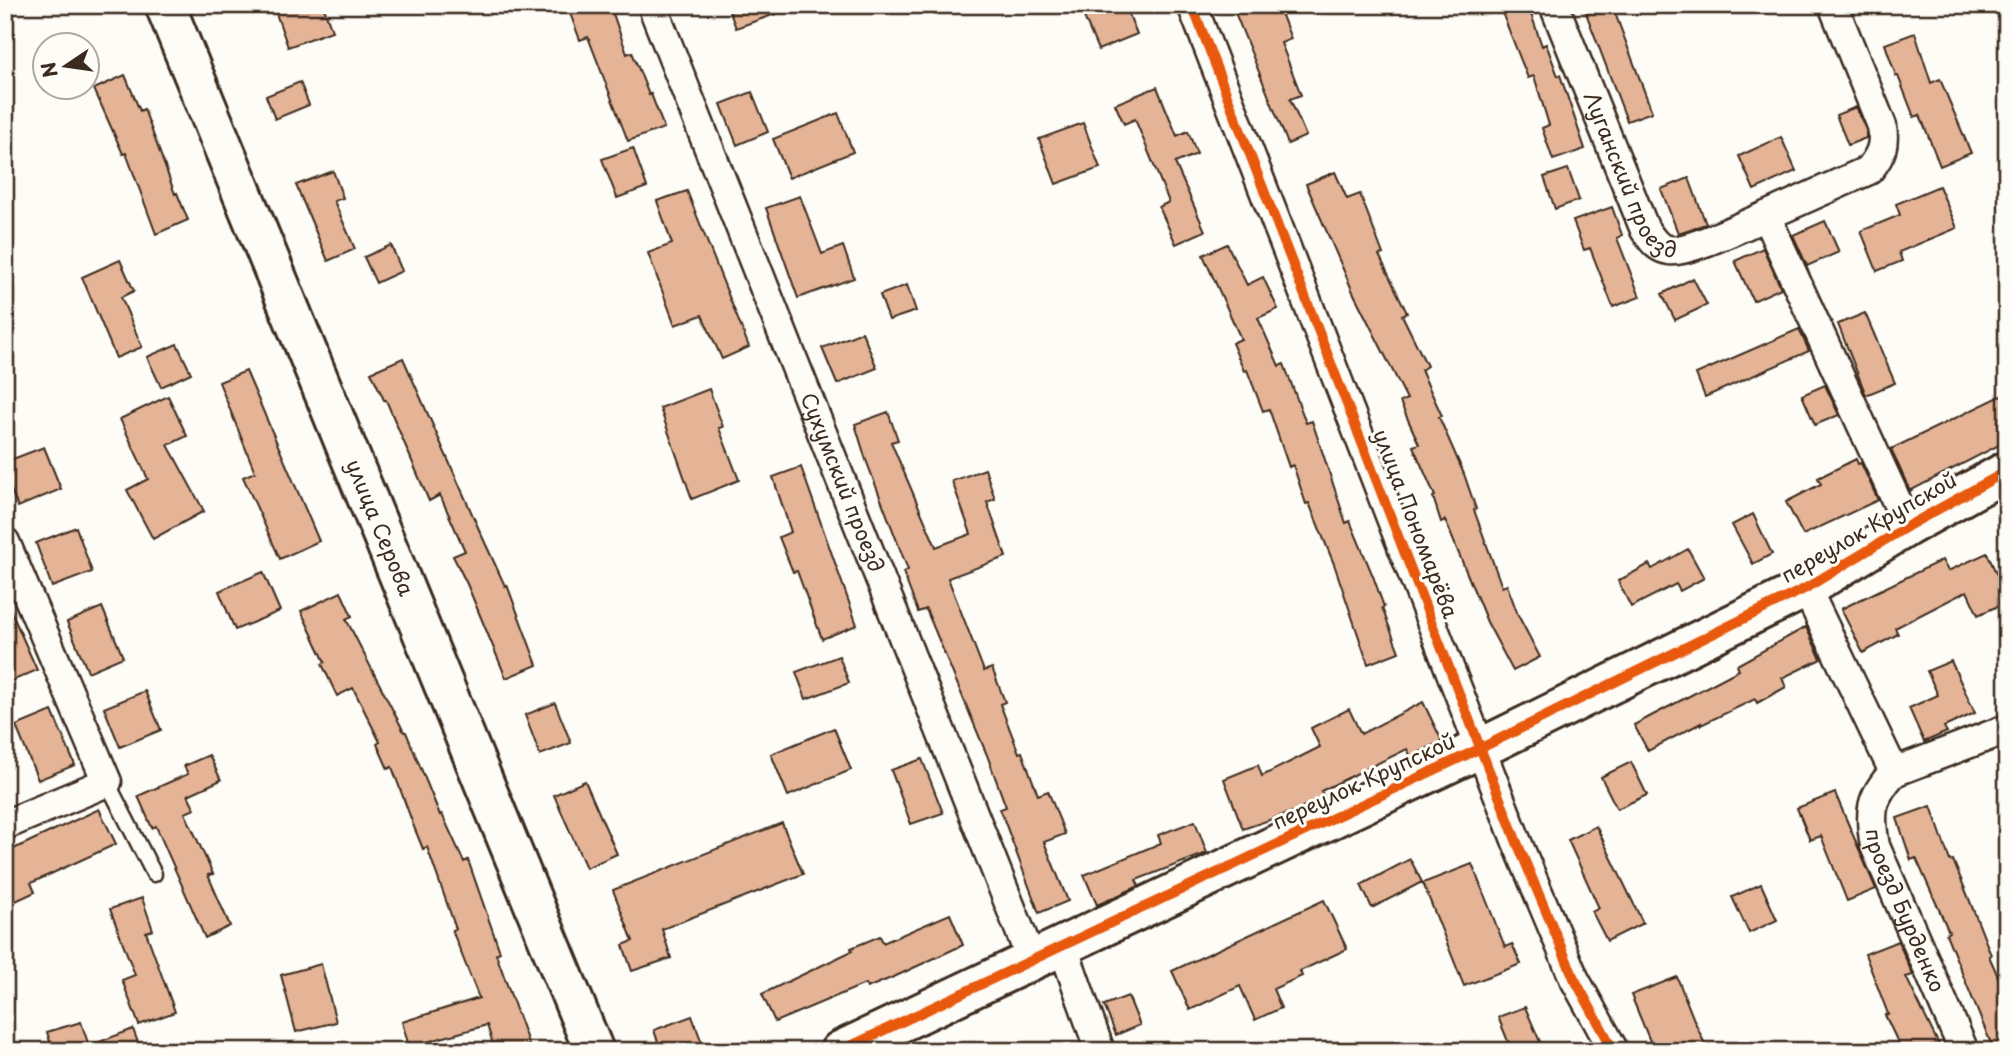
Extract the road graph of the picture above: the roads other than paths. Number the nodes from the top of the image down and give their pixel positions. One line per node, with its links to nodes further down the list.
1 (165, 5): 18 (street, улица Серова)
2 (652, 5): 17 (street, Сухумский проезд)
3 (1192, 5): 12 (street, улица Пономарёва)
4 (1554, 5): 6 (street, Луганский проезд)
5 (1833, 5): 6 (street, Луганский проезд)
6 (1766, 216): 8 (street)
7 (2007, 471): 8 (street, переулок Крупской)
8 (1908, 526): 10 (street, переулок Крупской)
9 (5, 542): 14 (street)
10 (1806, 588): 12 (street, переулок Крупской); 13 (street)
11 (2007, 729): 13 (street)
12 (1481, 748): 17 (street, переулок Крупской); 21 (street, улица Пономарёва)
13 (1894, 772): 22 (street, проезд Бурденко)
14 (107, 782): 15 (street); 16 (lane)
15 (5, 825)
16 (154, 874)
17 (1047, 954): 19 (street, переулок Крупской); 20 (street, Сухумский проезд)
18 (594, 1051)
19 (840, 1051)
20 (1100, 1051)
21 (1614, 1051)
22 (1964, 1051)

